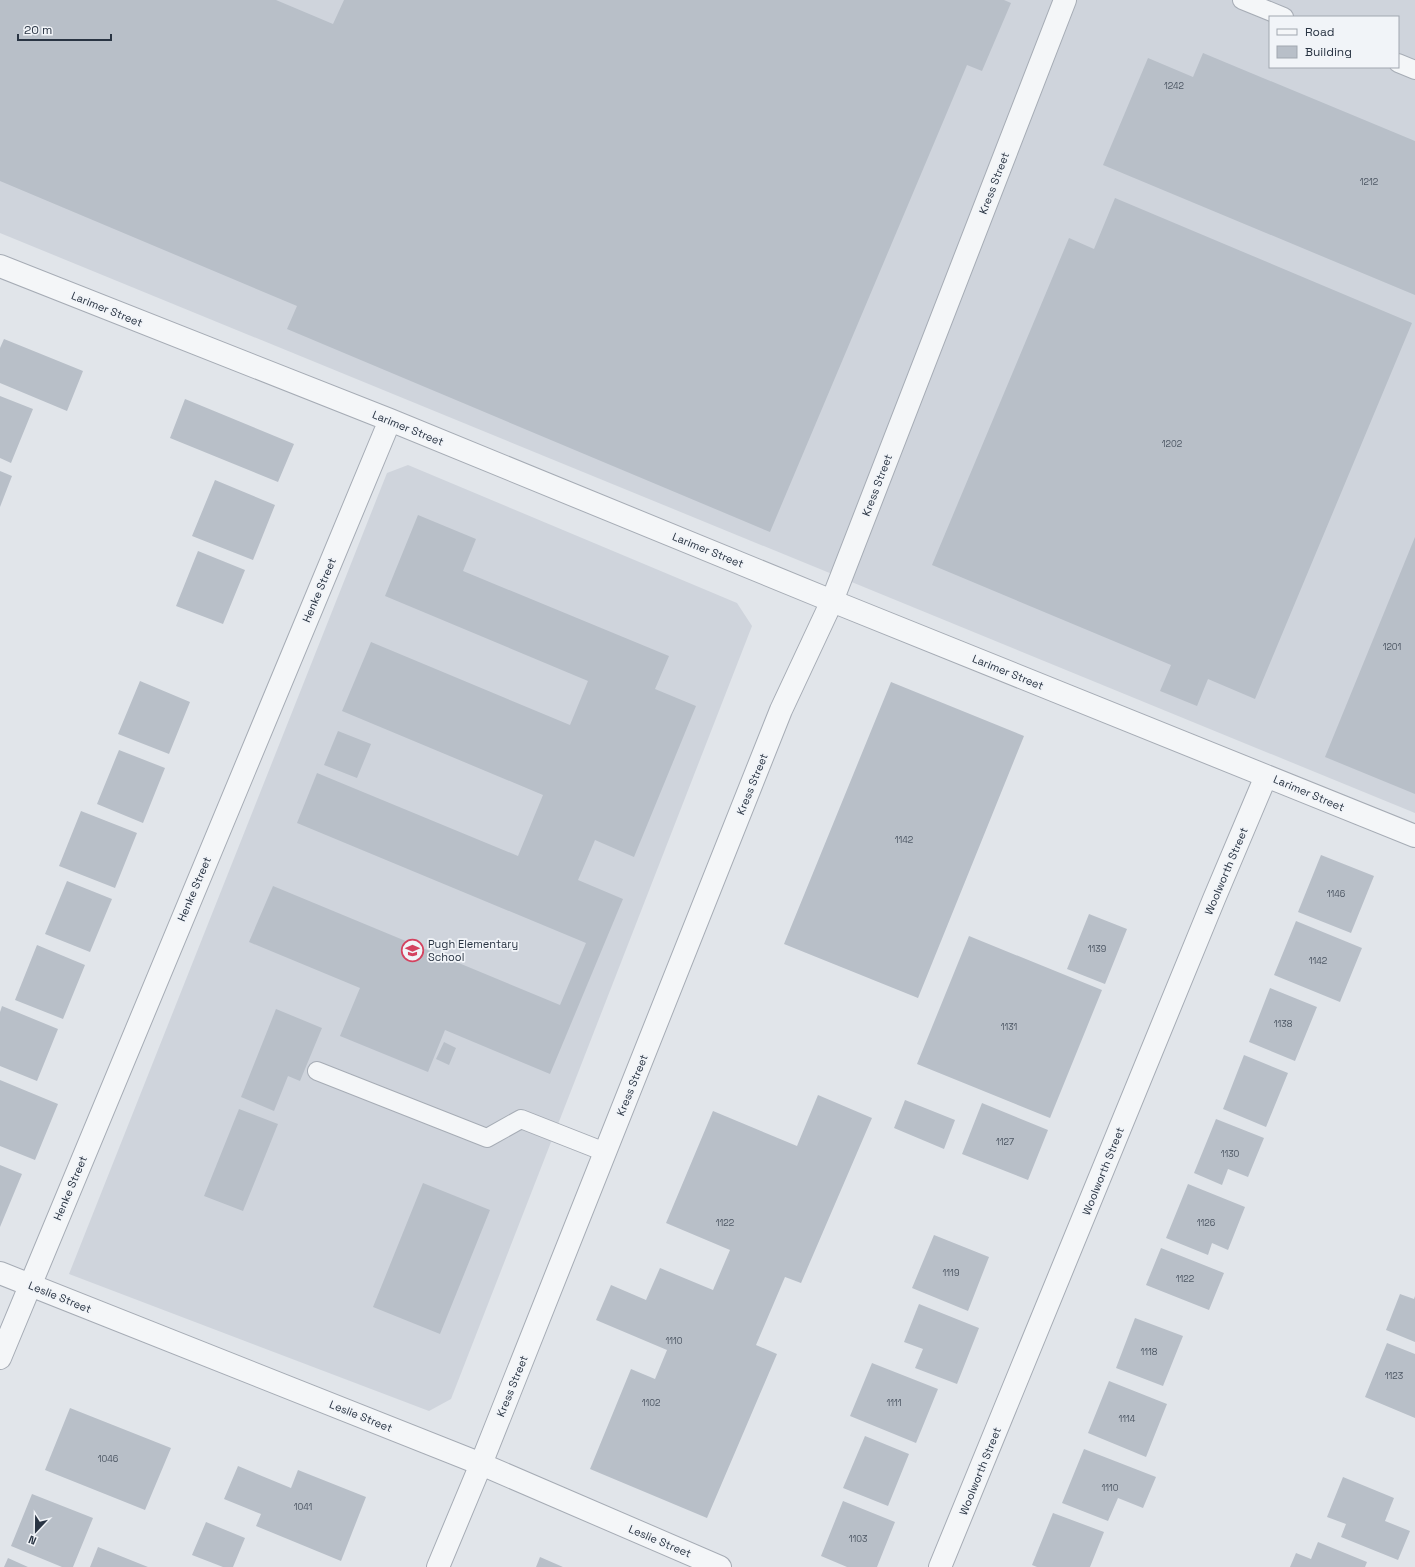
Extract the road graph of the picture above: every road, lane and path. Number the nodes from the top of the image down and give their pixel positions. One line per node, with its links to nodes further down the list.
1 (1065, 0): 8 (street, Kress Street)
2 (1242, 0): 3 (lane)
3 (1282, 16)
4 (1399, 63): 5 (lane)
5 (1415, 70)
6 (0, 266): 7 (street, Larimer Street)
7 (390, 420): 8 (street, Larimer Street); 14 (street, Henke Street)
8 (832, 601): 9 (street, Larimer Street); 12 (street, Kress Street)
9 (1266, 776): 10 (street, Larimer Street); 19 (street, Woolworth Street)
10 (1415, 836)
11 (317, 1071): 12 (lane)
12 (605, 1152): 16 (street, Kress Street)
13 (0, 1273): 14 (street, Leslie Street)
14 (30, 1285): 15 (street, Henke Street); 16 (street, Leslie Street)
15 (0, 1358)
16 (481, 1464): 17 (street, Kress Street); 18 (street, Leslie Street)
17 (438, 1567)
18 (720, 1567)
19 (940, 1567)

